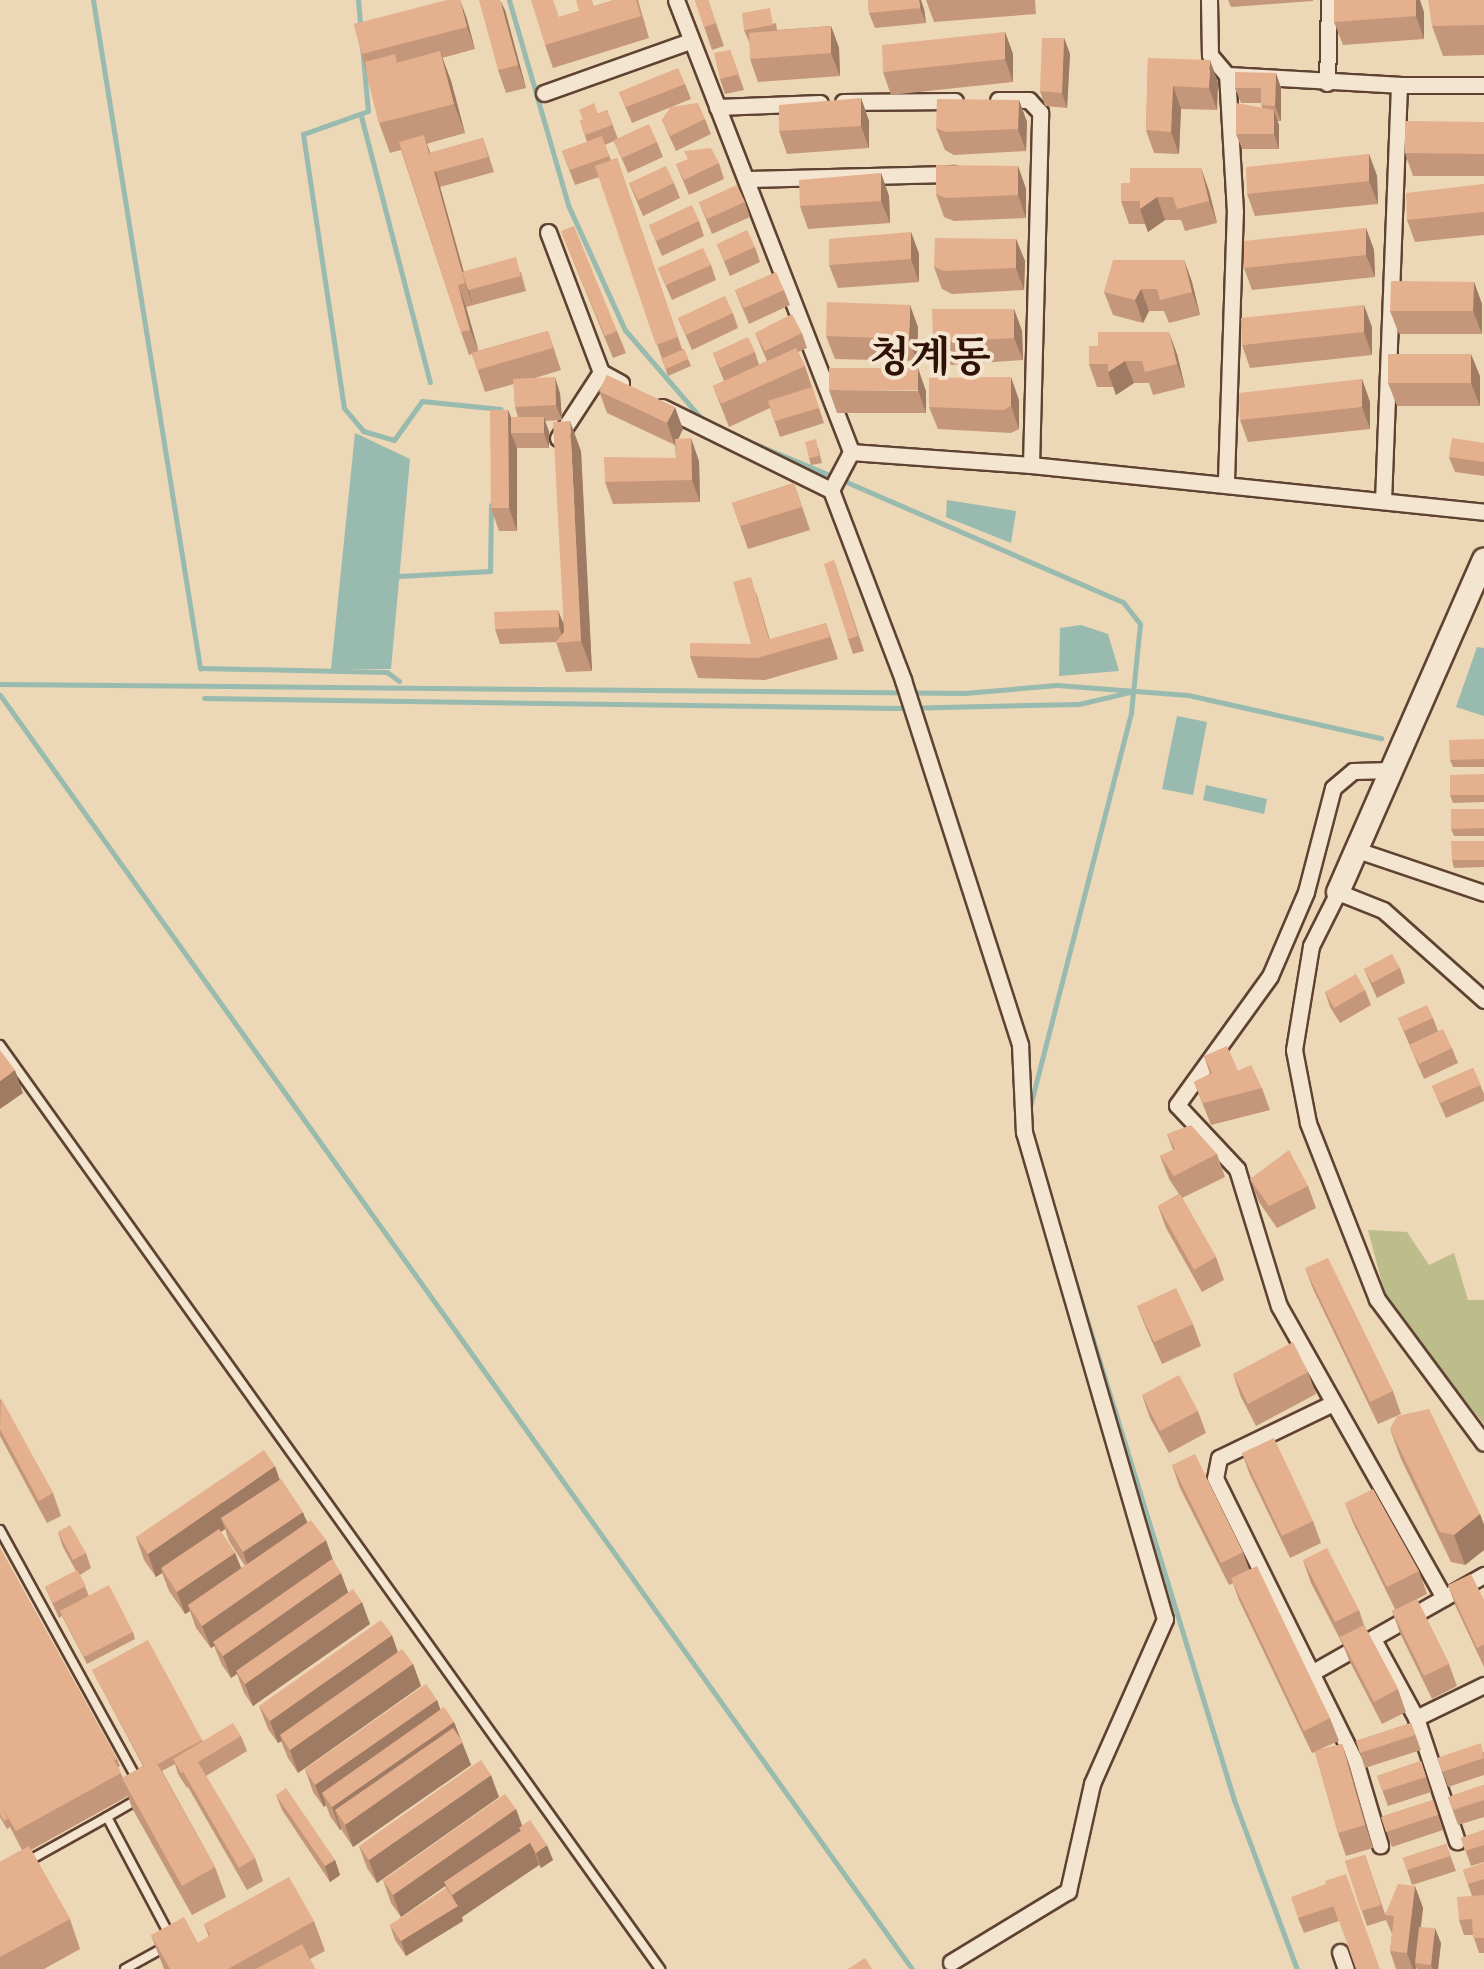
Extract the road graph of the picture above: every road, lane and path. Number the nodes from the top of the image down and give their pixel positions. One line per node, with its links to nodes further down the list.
1 (676, 0): 4 (street)
2 (1209, 0): 5 (street)
3 (1329, 0): 6 (street)
4 (690, 41): 9 (street); 10 (street)
5 (1228, 75): 6 (street); 20 (street)
6 (1328, 82): 7 (street)
7 (1399, 85): 8 (street); 22 (street)
8 (1484, 86)
9 (544, 93)
10 (717, 107): 11 (street); 14 (street)
11 (1041, 171): 12 (street); 19 (street)
12 (1021, 172)
13 (982, 173): 14 (street)
14 (746, 179): 18 (street)
15 (548, 232): 16 (street)
16 (602, 372): 17 (street); 21 (street)
17 (556, 441)
18 (852, 452): 19 (street); 21 (street)
19 (1031, 465): 20 (street)
20 (1226, 480): 22 (street)
21 (835, 482): 45 (street)
22 (1384, 496): 23 (street)
23 (1484, 512)
24 (1484, 560): 25 (street)
25 (1393, 770): 26 (street); 31 (street)
26 (1360, 852): 27 (street); 28 (street)
27 (1338, 892): 29 (street); 32 (street)
28 (1484, 893)
29 (1484, 1000)
30 (0, 1045): 47 (lane)
31 (1329, 1405): 35 (street); 37 (street)
32 (1484, 1443)
33 (0, 1530): 40 (lane)
34 (1484, 1575): 35 (street)
35 (1444, 1598): 36 (street)
36 (1373, 1638): 37 (street); 39 (street)
37 (1314, 1672): 42 (street)
38 (1484, 1685): 39 (street)
39 (1416, 1718): 41 (street)
40 (107, 1817): 43 (lane); 46 (lane)
41 (1456, 1841)
42 (1380, 1846)
43 (8, 1873)
44 (1340, 1952): 48 (street)
45 (951, 1962)
46 (125, 1969)
47 (660, 1969)
48 (1346, 1969)

